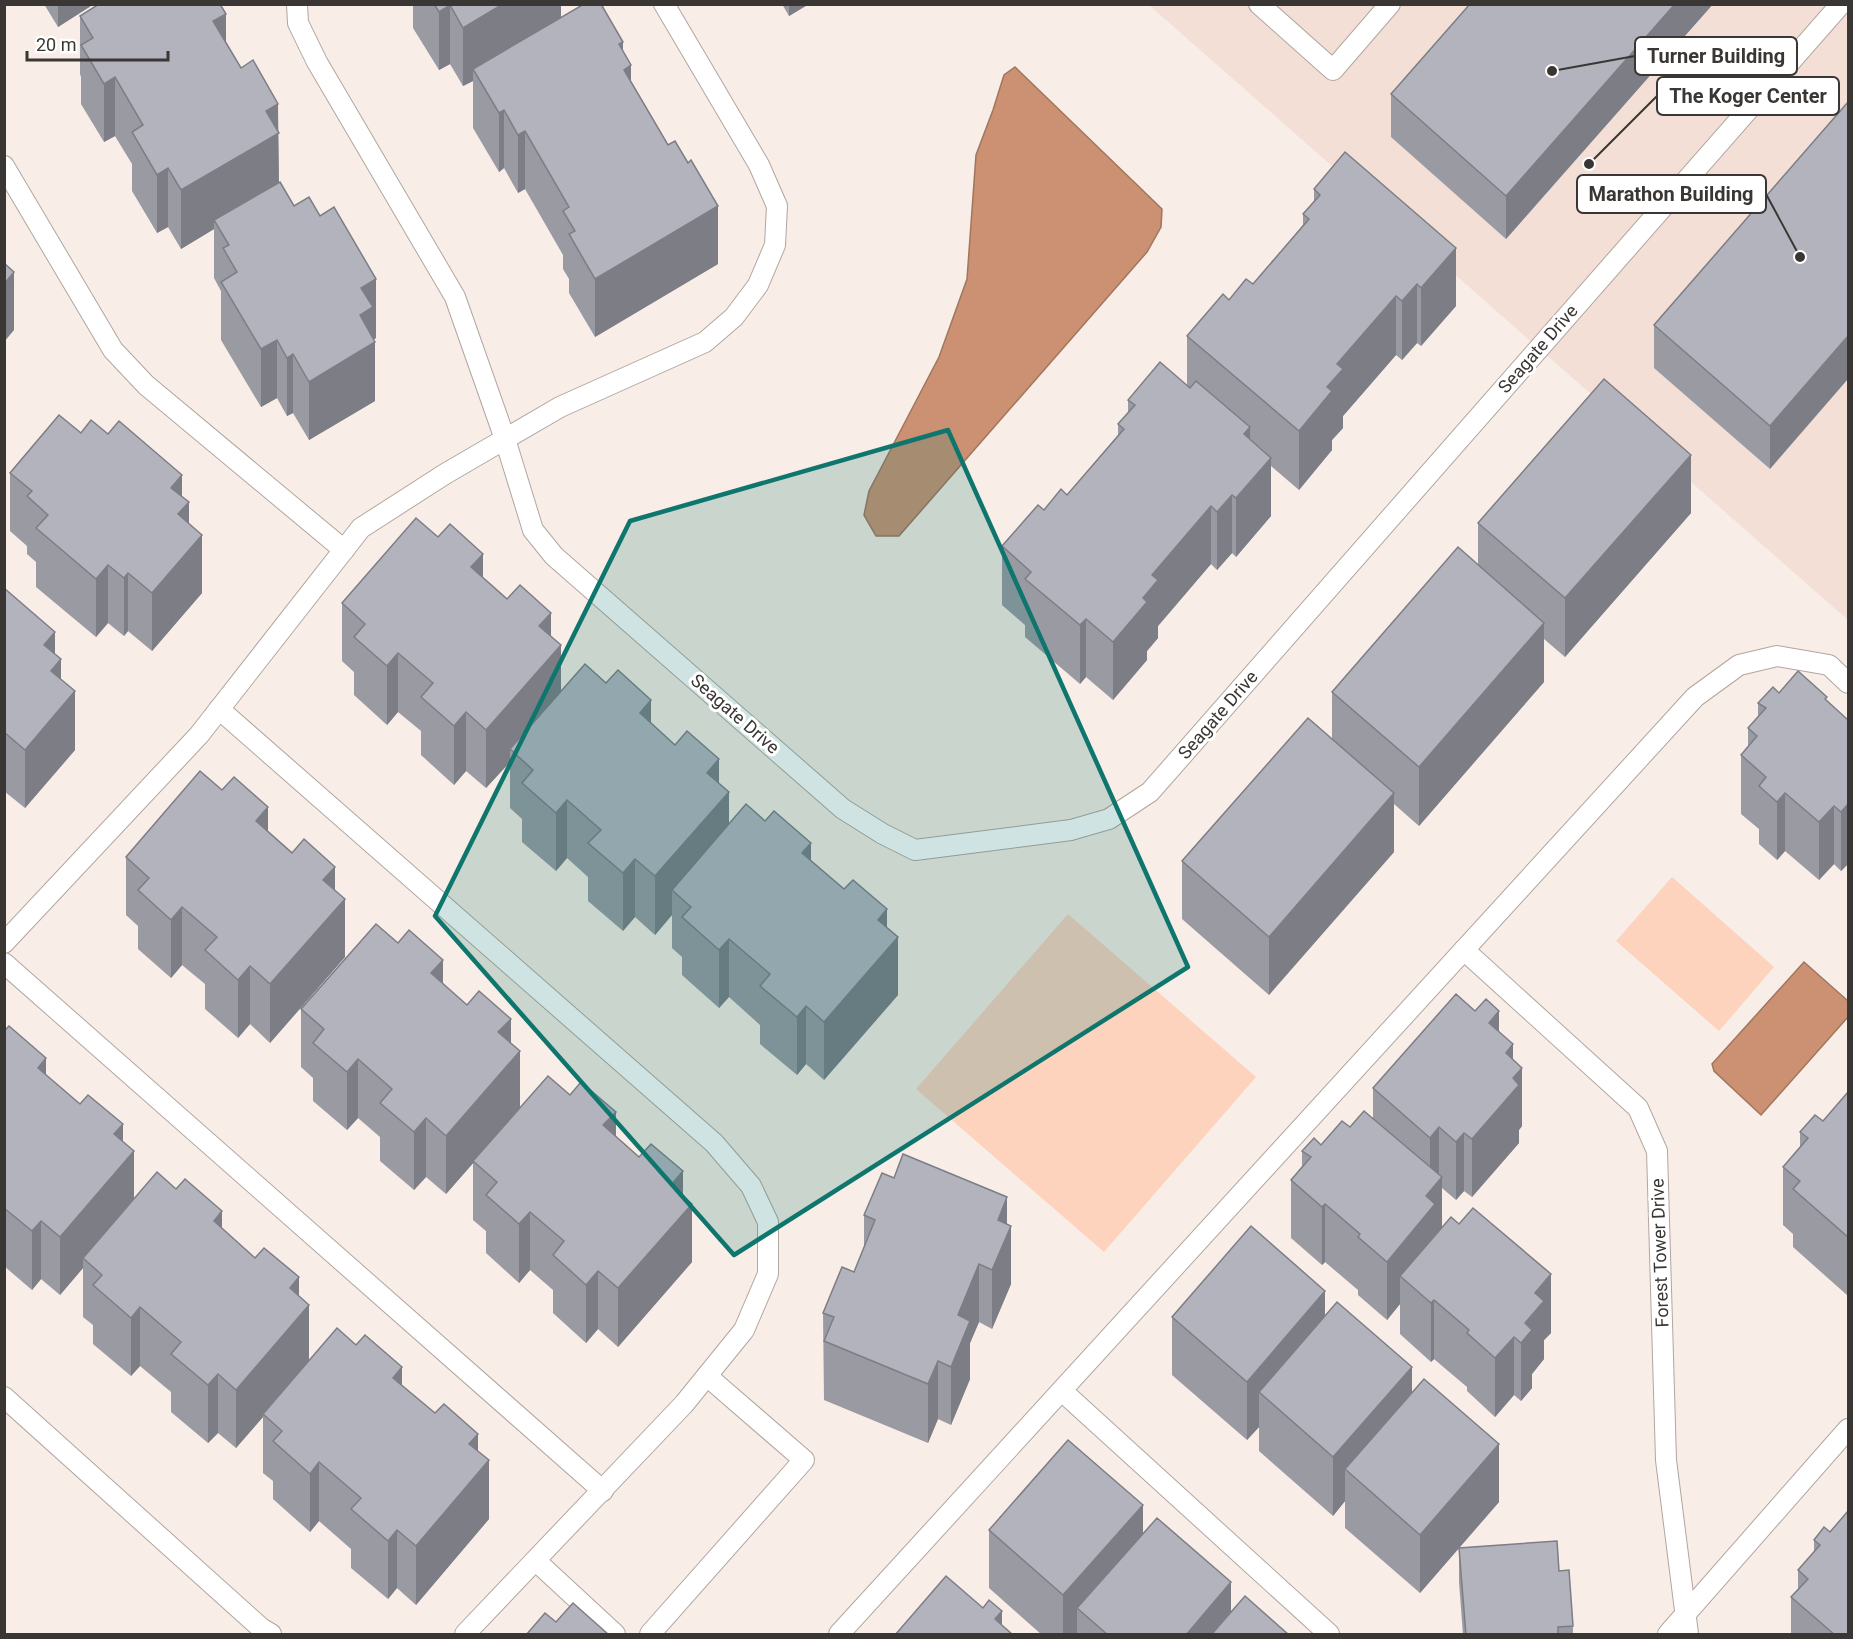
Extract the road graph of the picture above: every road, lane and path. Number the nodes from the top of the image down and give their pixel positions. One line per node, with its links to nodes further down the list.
1 (297, 4): 7 (lane, Seagate Drive)
2 (664, 4): 7 (lane)
3 (1259, 4): 4 (lane)
4 (1390, 4)
5 (1841, 4): 7 (lane, Seagate Drive)
6 (4, 166): 8 (lane)
7 (505, 439): 8 (lane)
8 (344, 550): 10 (lane)
9 (1848, 682): 12 (lane)
10 (219, 709): 11 (lane); 14 (lane)
11 (4, 943)
12 (1464, 950): 15 (lane); 20 (lane, Forest Tower Drive)
13 (4, 963): 18 (lane)
14 (706, 1376): 18 (lane); 24 (lane)
15 (1062, 1391): 25 (lane); 26 (lane)
16 (4, 1397): 21 (lane)
17 (1846, 1436): 20 (lane)
18 (603, 1491): 19 (lane)
19 (536, 1561): 22 (lane); 23 (lane)
20 (1686, 1614): 27 (lane); 28 (lane, Forest Tower Drive)
21 (271, 1635)
22 (465, 1635)
23 (615, 1635)
24 (650, 1635)
25 (839, 1635)
26 (1329, 1635)
27 (1668, 1635)
28 (1688, 1635)

